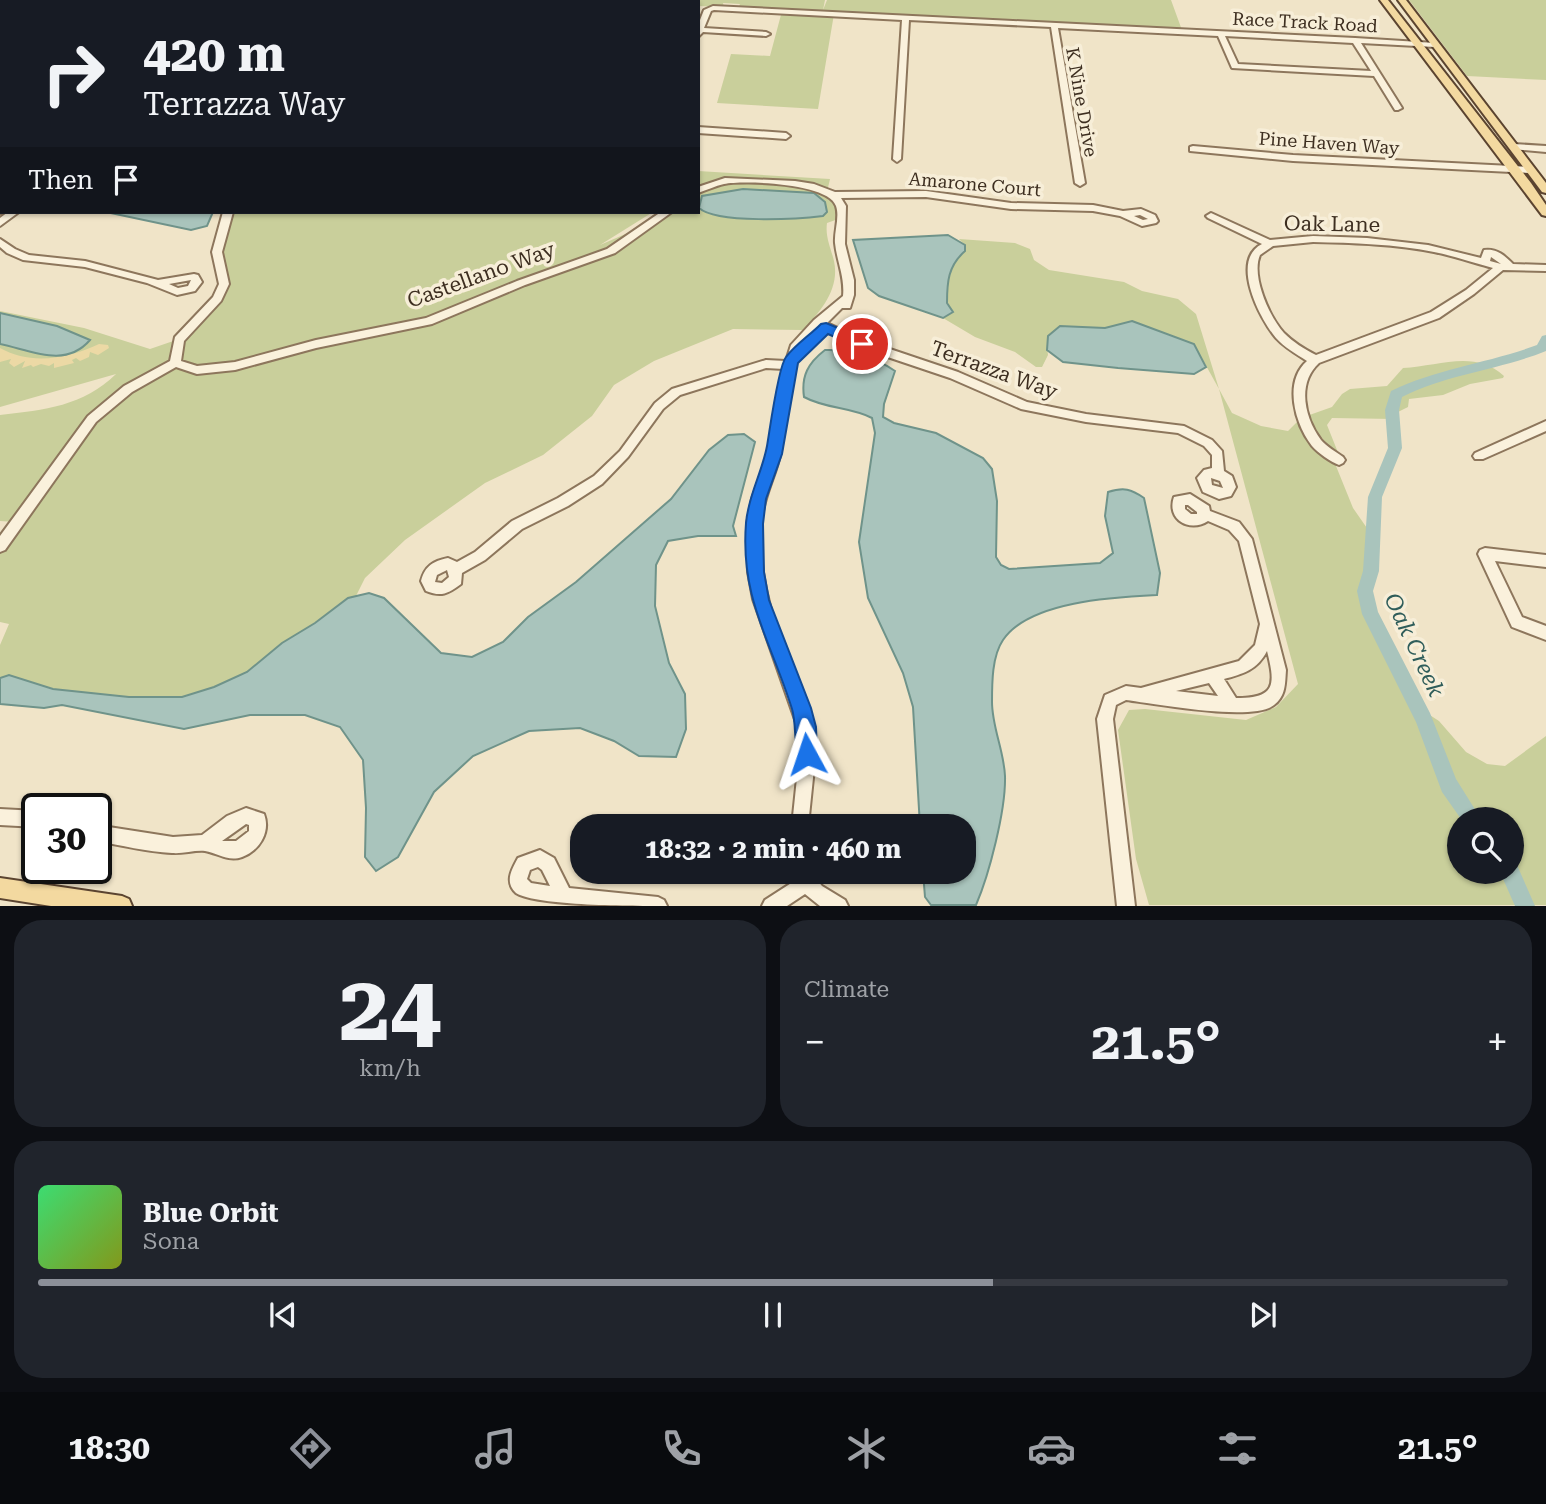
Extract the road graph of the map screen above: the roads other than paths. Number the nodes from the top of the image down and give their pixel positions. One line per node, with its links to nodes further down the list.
1 (1384, 0): 10 (main road)
2 (1402, 0): 11 (main road)
3 (906, 18): 4 (street, Race Track Road); 5 (street, Race Track Road); 19 (street)
4 (1054, 26): 7 (street, Race Track Road); 22 (street, K Nine Drive)
5 (700, 30)
6 (700, 32): 8 (street)
7 (1220, 33): 9 (street, Race Track Road); 12 (street)
8 (766, 34)
9 (1355, 40): 10 (street, Race Track Road); 12 (street)
10 (1416, 44): 11 (street, Race Track Road); 20 (main road)
11 (1435, 45): 16 (main road)
12 (1377, 74): 13 (street)
13 (1398, 108)
14 (700, 130): 15 (street)
15 (786, 136)
16 (1514, 147): 18 (street); 21 (main road)
17 (1193, 149): 20 (street, Pine Haven Way)
18 (1546, 149)
19 (897, 159)
20 (1516, 171): 21 (street, Pine Haven Way); 31 (main road)
21 (1533, 172): 24 (main road)
22 (1080, 183)
23 (700, 189): 25 (street)
24 (1546, 190)
25 (833, 195): 26 (street, Amarone Court); 27 (street)
26 (864, 195): 27 (street); 30 (street, Amarone Court)
27 (841, 205): 38 (street)
28 (228, 214): 40 (street)
29 (664, 214): 40 (street, Castellano Way)
30 (1123, 214)
31 (1546, 214)
32 (1211, 216): 34 (street)
33 (0, 242): 37 (street)
34 (1268, 243): 35 (street, Oak Lane); 39 (street, Oak Lane)
35 (1506, 267): 36 (street, Oak Lane); 39 (street)
36 (1546, 268)
37 (159, 283)
38 (822, 325): 41 (street); 45 (street, Terrazza Way)
39 (1315, 360): 44 (street)
40 (175, 363): 47 (street)
41 (789, 367): 49 (street); 55 (street)
42 (1546, 426): 43 (street)
43 (1479, 456)
44 (1339, 460)
45 (1218, 474)
46 (1205, 514): 50 (street)
47 (0, 545)
48 (1546, 561): 51 (street)
49 (456, 569)
50 (1265, 621): 52 (street); 54 (street)
51 (1546, 633)
52 (1213, 676): 53 (street); 54 (street)
53 (1140, 693): 54 (street); 68 (street)
54 (1232, 705)
55 (801, 814)
56 (0, 817): 57 (street)
57 (21, 818)
58 (112, 836): 59 (street)
59 (205, 843)
60 (796, 884): 66 (street)
61 (810, 884): 67 (street)
62 (0, 888): 64 (main road)
63 (564, 895): 65 (street)
64 (122, 905)
65 (658, 905)
66 (771, 905)
67 (838, 905)
68 (1126, 905)

